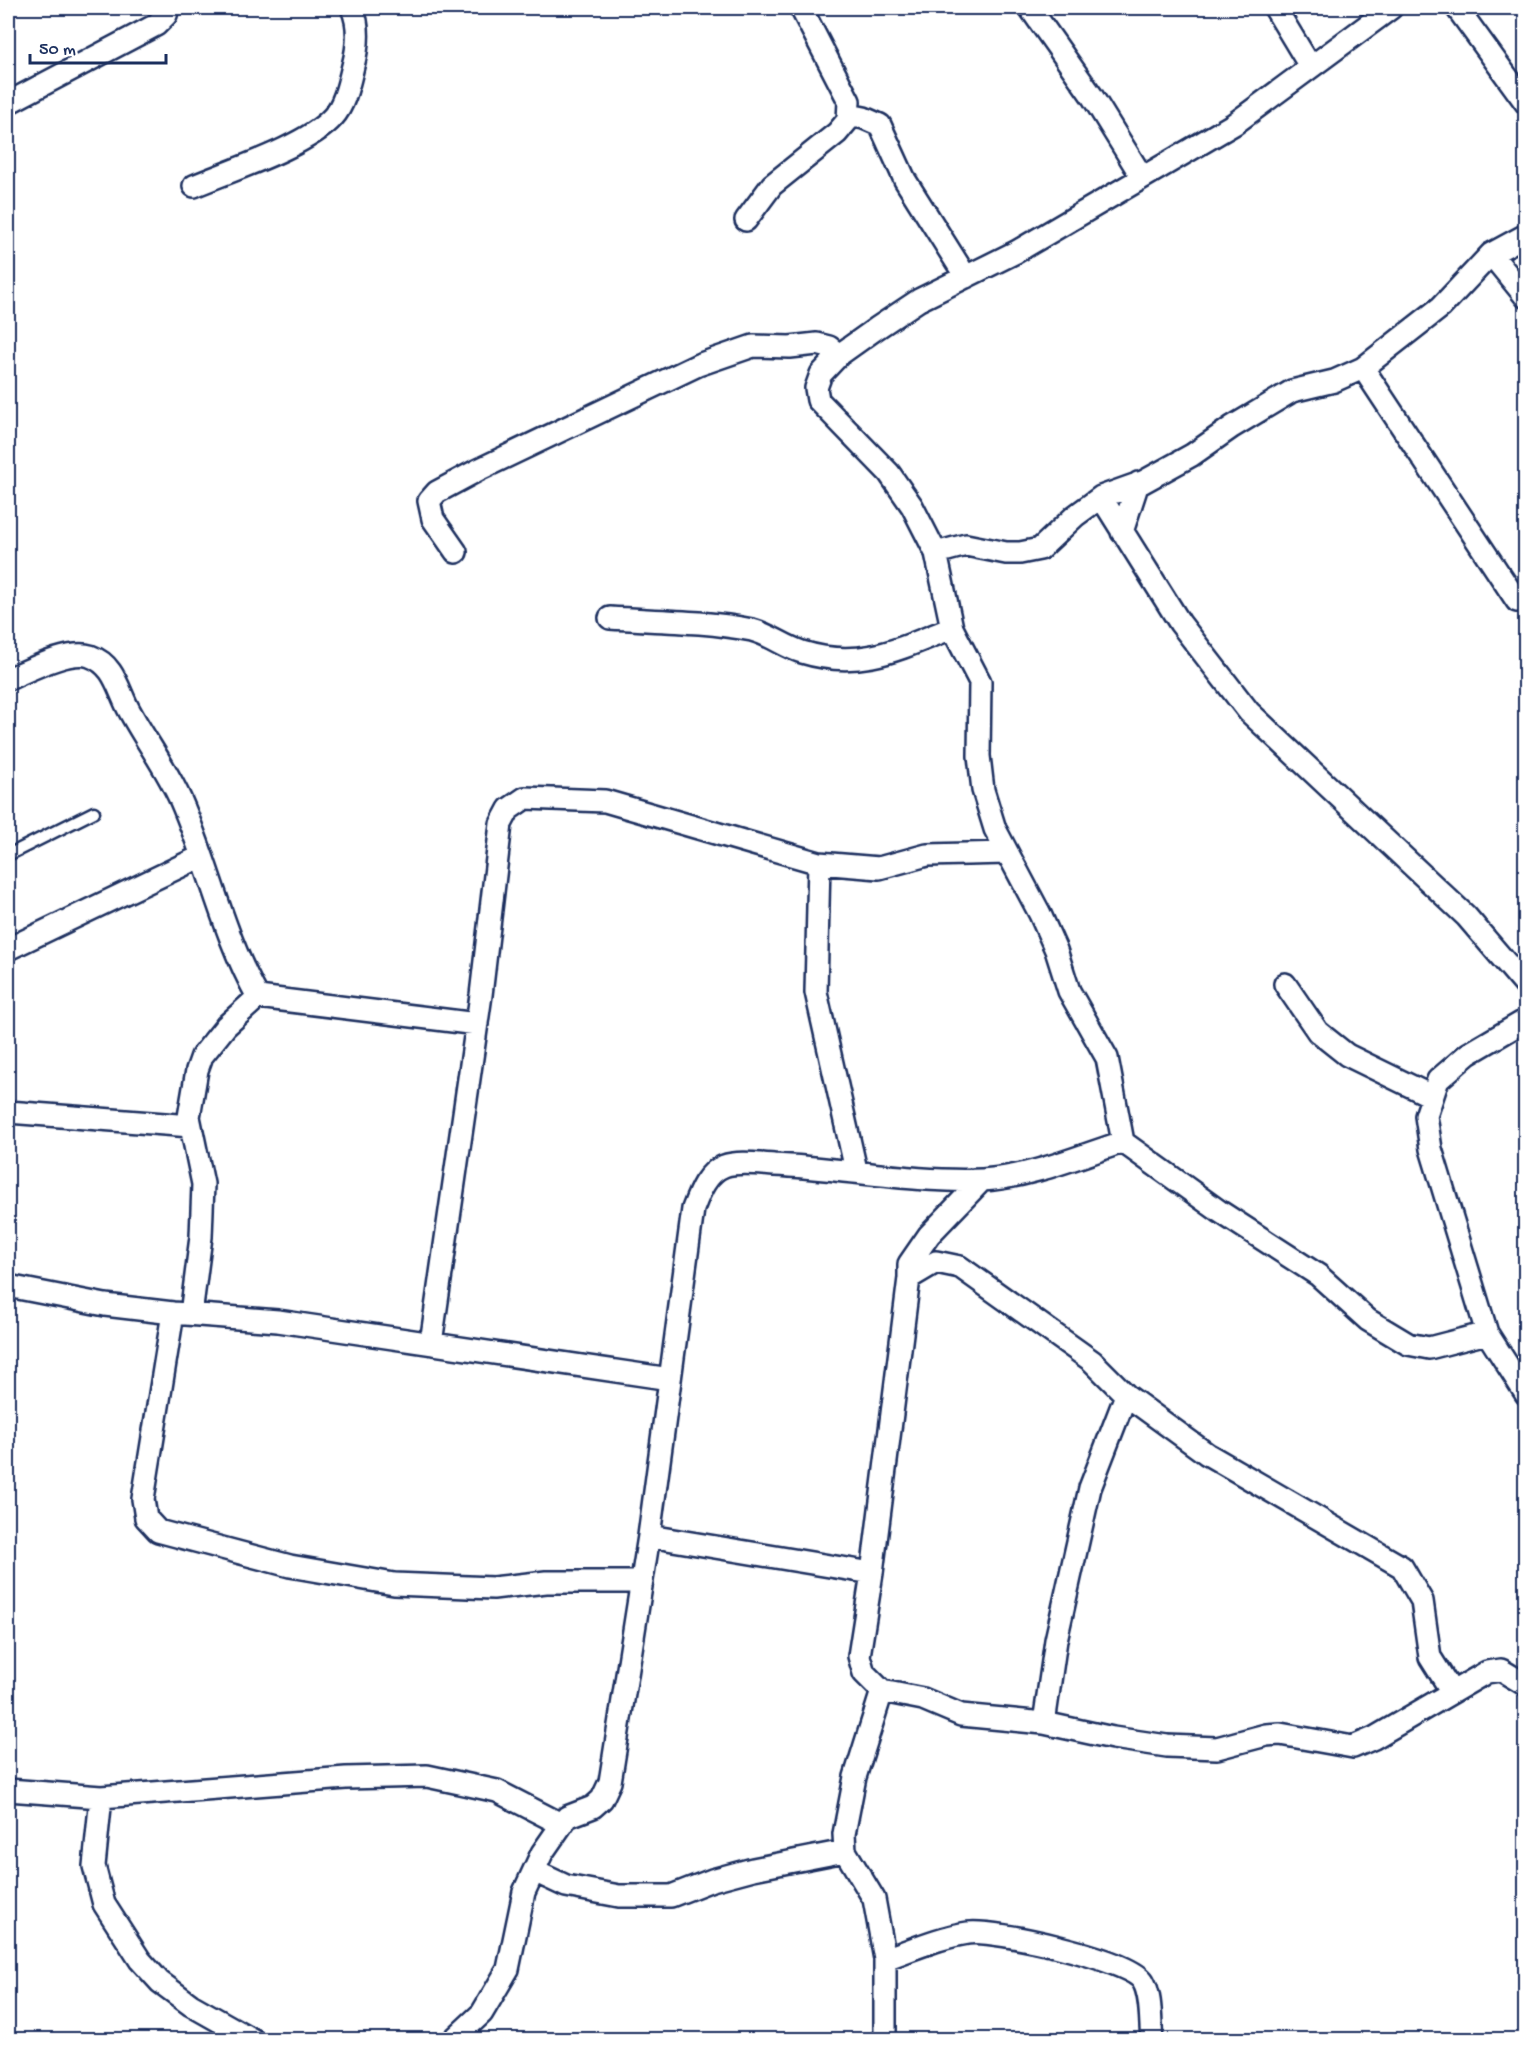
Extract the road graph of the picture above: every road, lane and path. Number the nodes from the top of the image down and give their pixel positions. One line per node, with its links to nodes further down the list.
1 (168, 8): 9 (street)
2 (352, 8): 13 (street)
3 (801, 8): 11 (street)
4 (1030, 8): 12 (street)
5 (1275, 8): 8 (street)
6 (1391, 8): 8 (street)
7 (1457, 8): 10 (street)
8 (1310, 66): 12 (street)
9 (8, 103)
10 (1526, 103)
11 (849, 115): 14 (street); 17 (street)
12 (1142, 177): 17 (street)
13 (194, 186)
14 (746, 220)
15 (1526, 235): 16 (street)
16 (1491, 254): 18 (street); 20 (street)
17 (966, 277): 19 (street)
18 (1526, 297)
19 (839, 355): 24 (street); 25 (street)
20 (1363, 368): 21 (street); 26 (street)
21 (1138, 483): 22 (street); 23 (street)
22 (1101, 497): 23 (street); 25 (street)
23 (1122, 532): 37 (street)
24 (456, 552)
25 (936, 553): 28 (street)
26 (1517, 601)
27 (610, 618): 28 (street)
28 (952, 628): 31 (street)
29 (8, 679): 33 (street)
30 (94, 812): 32 (lane)
31 (1007, 853): 34 (street); 44 (street)
32 (8, 855)
33 (200, 857): 35 (street); 38 (street)
34 (819, 863): 40 (street); 45 (street)
35 (8, 949)
36 (1286, 984): 41 (street)
37 (1526, 986)
38 (258, 997): 40 (street); 43 (street)
39 (1526, 1020): 41 (street)
40 (477, 1024): 51 (street)
41 (1431, 1096): 50 (street)
42 (8, 1112): 43 (street)
43 (190, 1126): 49 (street)
44 (1123, 1142): 46 (street); 50 (street)
45 (856, 1170): 46 (street); 52 (street)
46 (982, 1180): 47 (street)
47 (909, 1278): 54 (street); 56 (street)
48 (8, 1286): 49 (street)
49 (182, 1314): 51 (street); 57 (street)
50 (1487, 1333): 53 (street)
51 (431, 1343): 52 (street)
52 (670, 1379): 55 (street)
53 (1526, 1394)
54 (1126, 1395): 60 (street); 61 (street)
55 (650, 1536): 56 (street); 57 (street)
56 (872, 1573): 59 (street)
57 (642, 1582): 64 (street)
58 (1526, 1685): 60 (street)
59 (882, 1691): 61 (street); 65 (street)
60 (1452, 1692): 61 (street)
61 (1044, 1723)
62 (8, 1790): 63 (street)
63 (100, 1797): 64 (street); 68 (street)
64 (561, 1824): 66 (street)
65 (845, 1851): 66 (street); 67 (street)
66 (534, 1871): 69 (street)
67 (885, 1959): 70 (street); 71 (street)
68 (253, 2040)
69 (453, 2040)
70 (885, 2040)
71 (1152, 2040)

